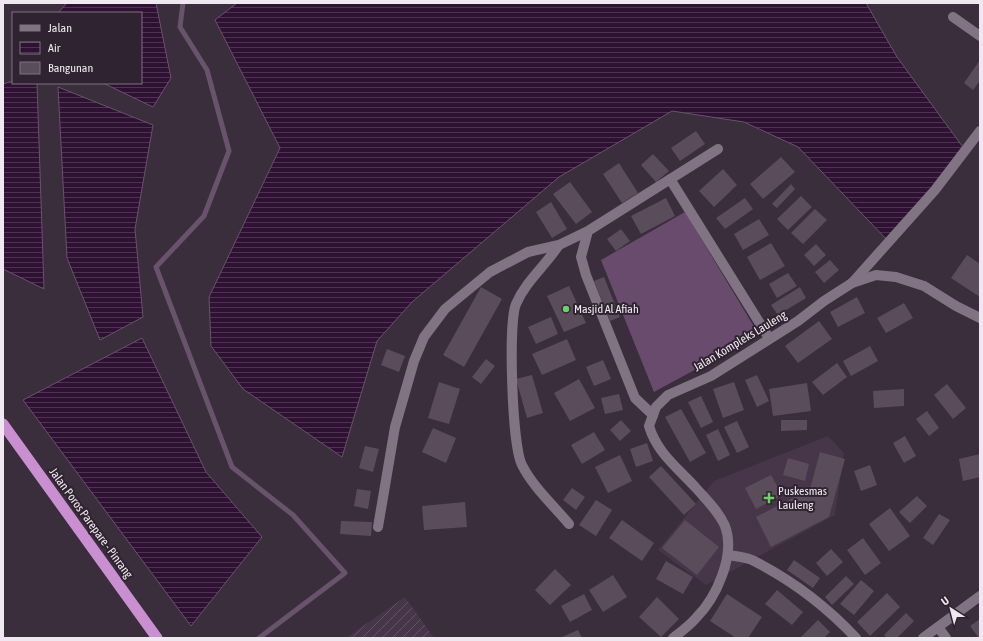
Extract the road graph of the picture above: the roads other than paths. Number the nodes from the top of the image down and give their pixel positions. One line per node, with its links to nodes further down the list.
1 (953, 17): 2 (street)
2 (980, 36)
3 (980, 130): 8 (street)
4 (718, 149): 5 (street)
5 (670, 179): 6 (street); 10 (street)
6 (588, 231): 7 (street); 11 (street)
7 (559, 246): 13 (street); 14 (street)
8 (852, 283): 9 (street, Jalan Kompleks Lauleng); 10 (street, Jalan Kompleks Lauleng)
9 (980, 318)
10 (769, 338): 11 (street, Jalan Kompleks Lauleng)
11 (652, 415): 15 (street)
12 (3, 424): 18 (highway, Jalan Poros Parepare - Pinrang)
13 (569, 524)
14 (378, 527)
15 (728, 555): 19 (street); 20 (street)
16 (980, 596): 17 (street)
17 (938, 626): 21 (street); 22 (street)
18 (157, 638)
19 (673, 638)
20 (856, 638)
21 (922, 638)
22 (946, 638)

